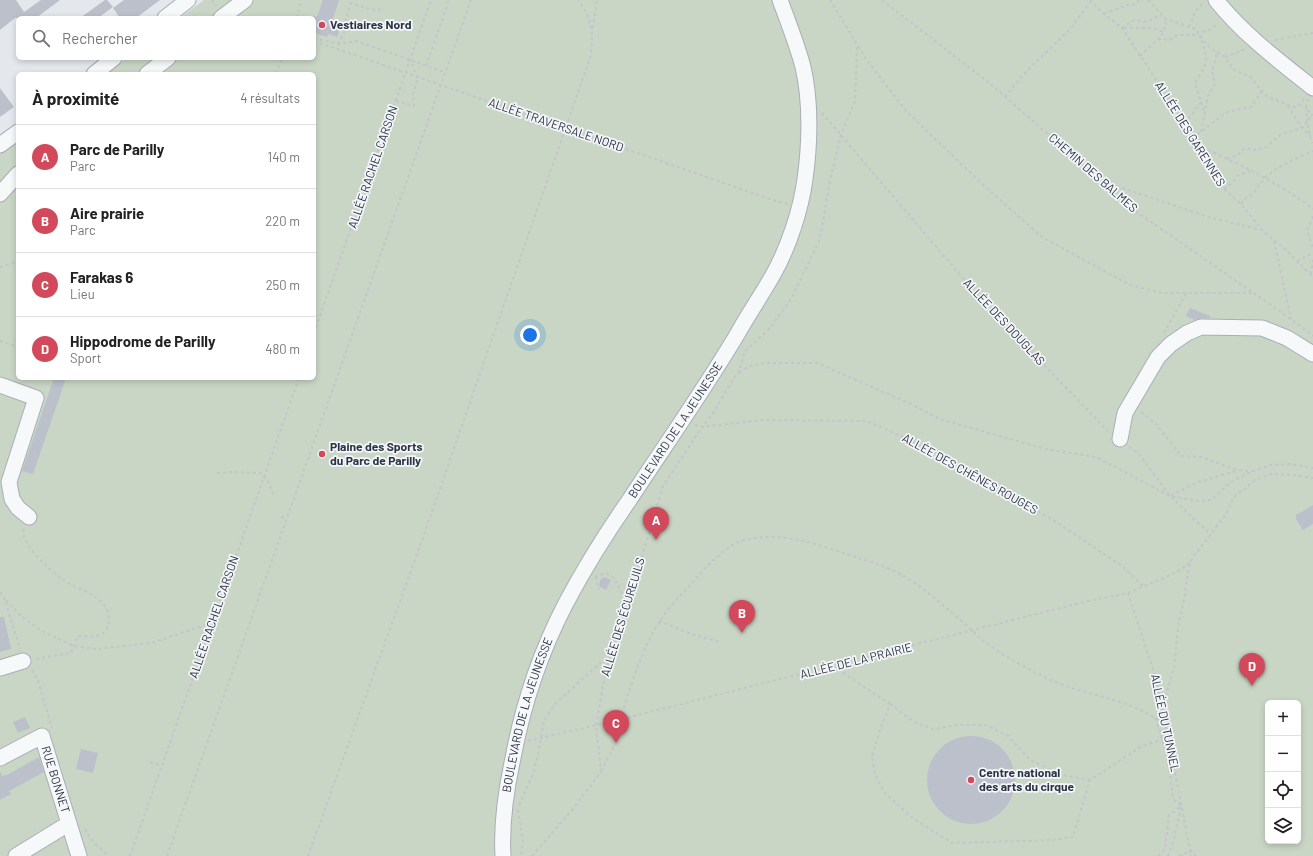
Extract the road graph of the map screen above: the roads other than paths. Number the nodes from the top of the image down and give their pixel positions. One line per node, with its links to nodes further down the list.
1 (245, 0): 5 (street)
2 (780, 0): 27 (street, BOULEVARD DE LA JEUNESSE)
3 (1216, 0): 11 (street)
4 (186, 1): 6 (street)
5 (219, 13)
6 (167, 16)
7 (112, 60): 9 (street)
8 (165, 60): 10 (street)
9 (96, 72)
10 (150, 72)
11 (1313, 88)
12 (16, 135): 13 (street)
13 (0, 145)
14 (16, 176): 15 (street)
15 (0, 194)
16 (1313, 354): 18 (street)
17 (0, 385): 19 (street)
18 (1120, 439)
19 (28, 517)
20 (24, 661): 21 (street)
21 (0, 668)
22 (0, 758): 23 (street, RUE BONNET)
23 (68, 824): 24 (street); 26 (street)
24 (38, 851): 25 (street)
25 (16, 856)
26 (79, 856)
27 (503, 856)

